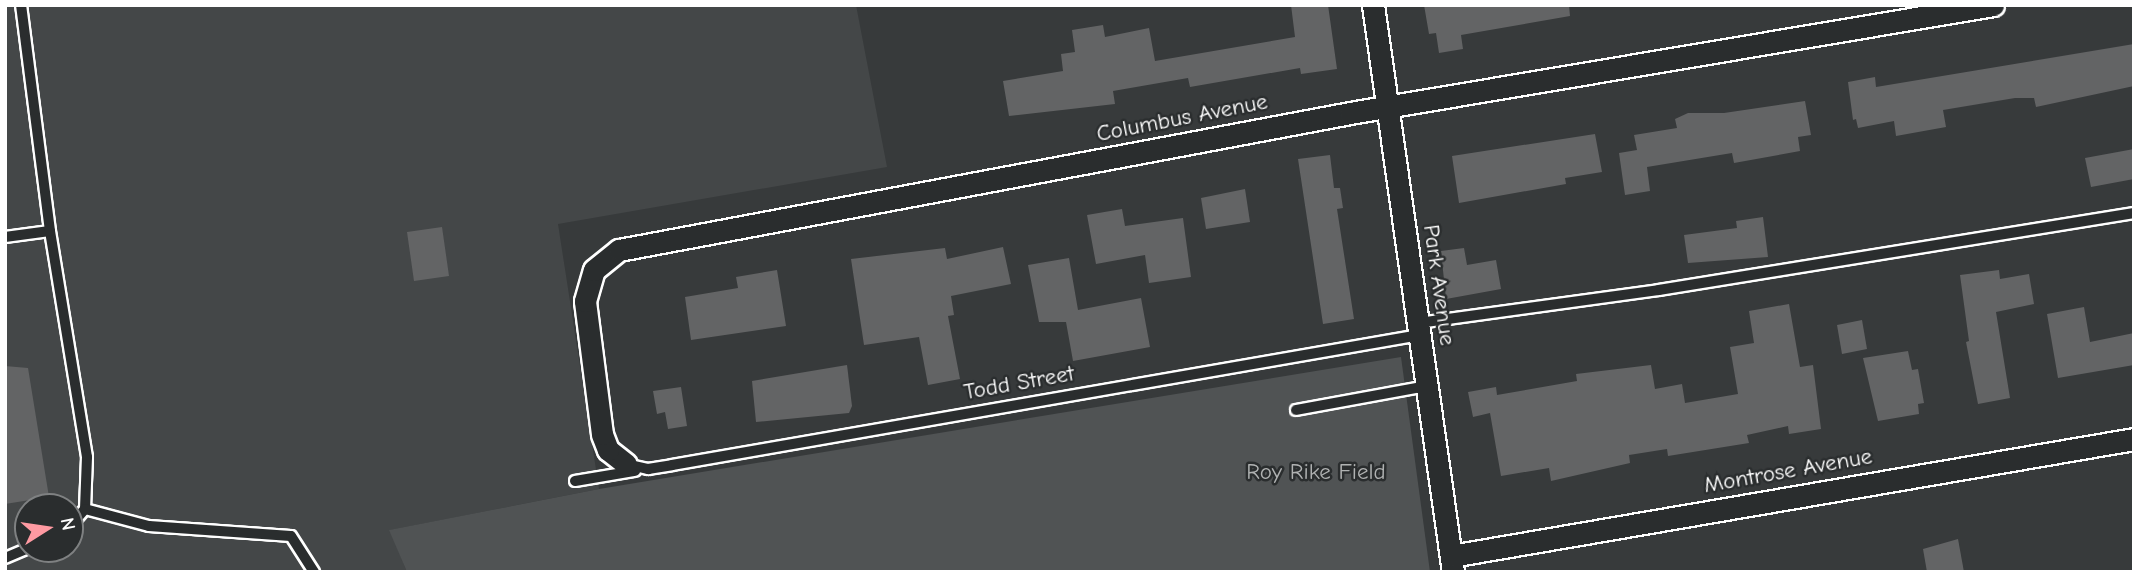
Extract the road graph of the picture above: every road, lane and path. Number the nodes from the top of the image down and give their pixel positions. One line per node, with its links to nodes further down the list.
1 (21, 5): 6 (lane)
2 (1373, 5): 4 (street, Park Avenue)
3 (1993, 5): 4 (street, Columbus Avenue)
4 (1388, 110): 8 (street, Park Avenue); 12 (street, Columbus Avenue)
5 (2134, 213): 8 (lane, Todd Street)
6 (50, 231): 7 (lane); 15 (lane)
7 (5, 237)
8 (1419, 329): 9 (street, Park Avenue); 13 (lane, Todd Street)
9 (1427, 386): 10 (lane); 16 (street, Park Avenue)
10 (1296, 410)
11 (2134, 439): 16 (street, Montrose Avenue)
12 (626, 464): 13 (lane, Todd Street)
13 (648, 468): 14 (lane)
14 (575, 481)
15 (85, 509): 17 (lane)
16 (1452, 564)
17 (314, 572)

